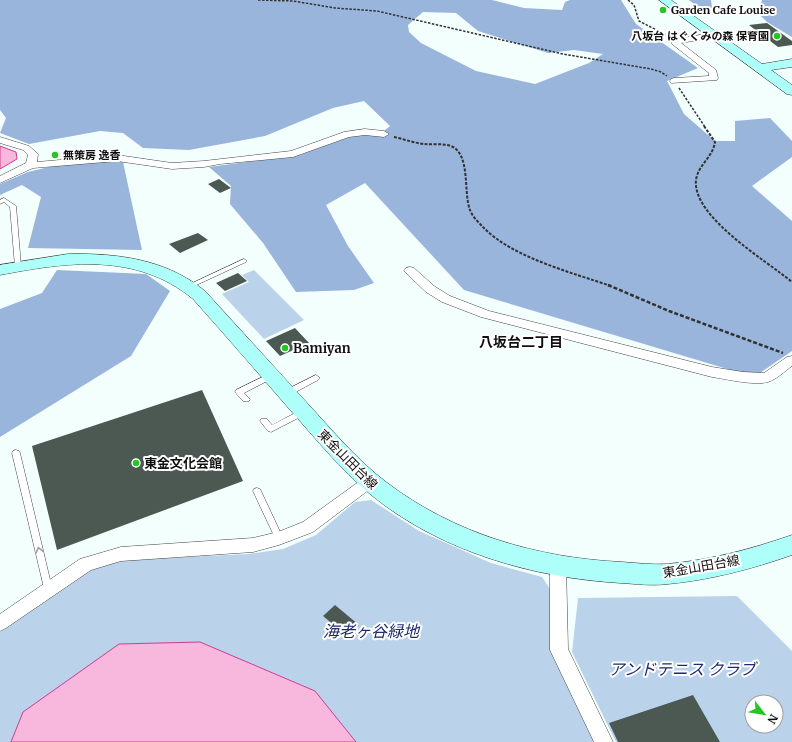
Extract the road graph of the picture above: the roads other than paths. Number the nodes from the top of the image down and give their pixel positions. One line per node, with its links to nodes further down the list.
1 (664, 0): 2 (main road)
2 (712, 35): 4 (main road); 5 (street)
3 (792, 63): 4 (main road)
4 (760, 68): 6 (main road)
5 (674, 81)
6 (792, 91)
7 (384, 134): 9 (street)
8 (0, 140): 9 (street)
9 (30, 165): 10 (street)
10 (0, 180)
11 (0, 202): 13 (lane)
12 (244, 261): 15 (lane)
13 (9, 268): 15 (main road, 東金山田台線)
14 (410, 271): 16 (street)
15 (188, 287): 17 (main road, 東金山田台線)
16 (789, 356)
17 (272, 376): 19 (main road, 東金山田台線); 20 (lane)
18 (316, 378): 19 (lane)
19 (287, 393): 21 (main road, 東金山田台線)
20 (246, 399)
21 (304, 412): 22 (lane); 24 (main road, 東金山田台線)
22 (264, 421)
23 (16, 453): 29 (lane, one-way to 23)
24 (369, 482): 26 (street); 28 (main road, 東金山田台線)
25 (257, 491): 26 (lane)
26 (280, 538): 29 (street)
27 (792, 545): 28 (main road, 東金山田台線)
28 (558, 566): 31 (street)
29 (48, 588): 30 (street)
30 (0, 623)
31 (604, 742)

